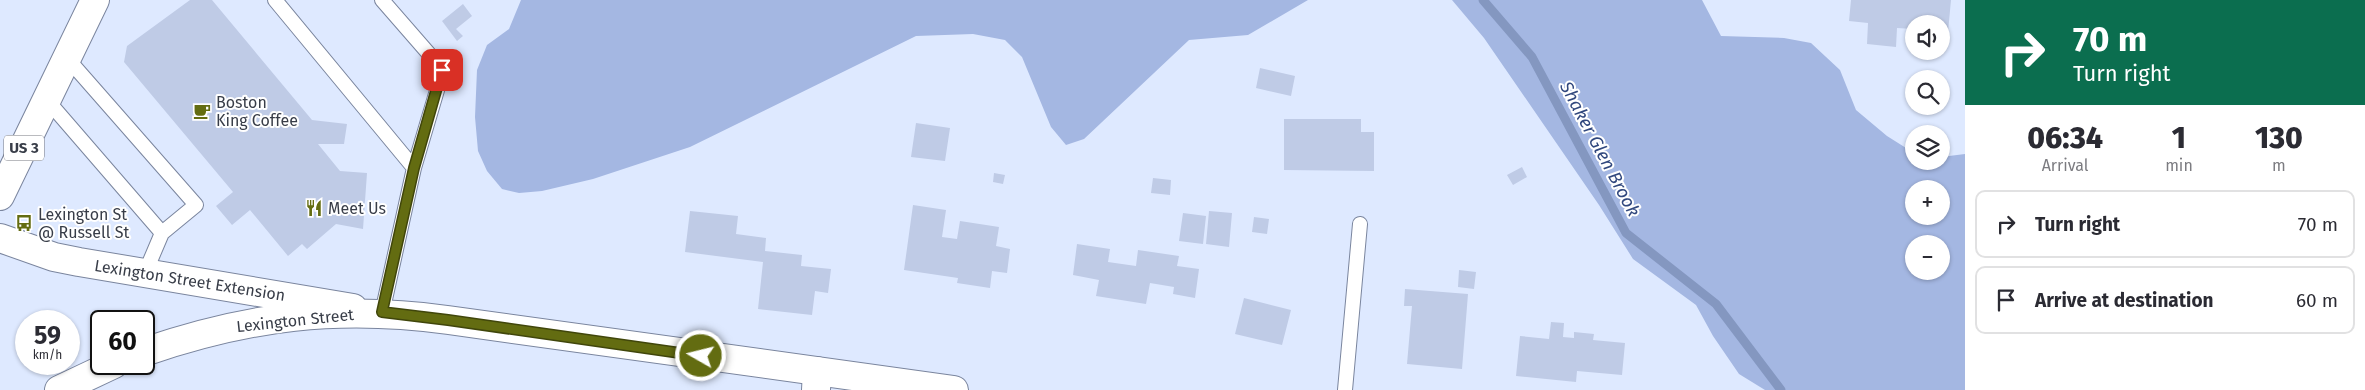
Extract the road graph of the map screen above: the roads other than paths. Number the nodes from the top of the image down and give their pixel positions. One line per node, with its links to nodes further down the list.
1 (95, 0): 4 (main road, US 3)
2 (275, 0): 6 (lane)
3 (382, 0): 6 (lane)
4 (67, 58): 5 (main road, US 3); 9 (lane)
5 (47, 100): 7 (main road, US 3); 9 (lane)
6 (414, 168): 12 (lane)
7 (0, 196)
8 (1360, 224): 18 (lane)
9 (162, 233): 11 (lane)
10 (0, 238): 11 (main road, Lexington Street Extension)
11 (145, 272): 12 (main road, Lexington Street Extension)
12 (382, 312): 13 (main road, Lexington Street); 15 (main road, Lexington Street)
13 (155, 348)
14 (91, 375): 16 (main road)
15 (816, 380): 17 (main road, Lexington Street)
16 (59, 390)
17 (954, 390)
18 (1345, 390)

